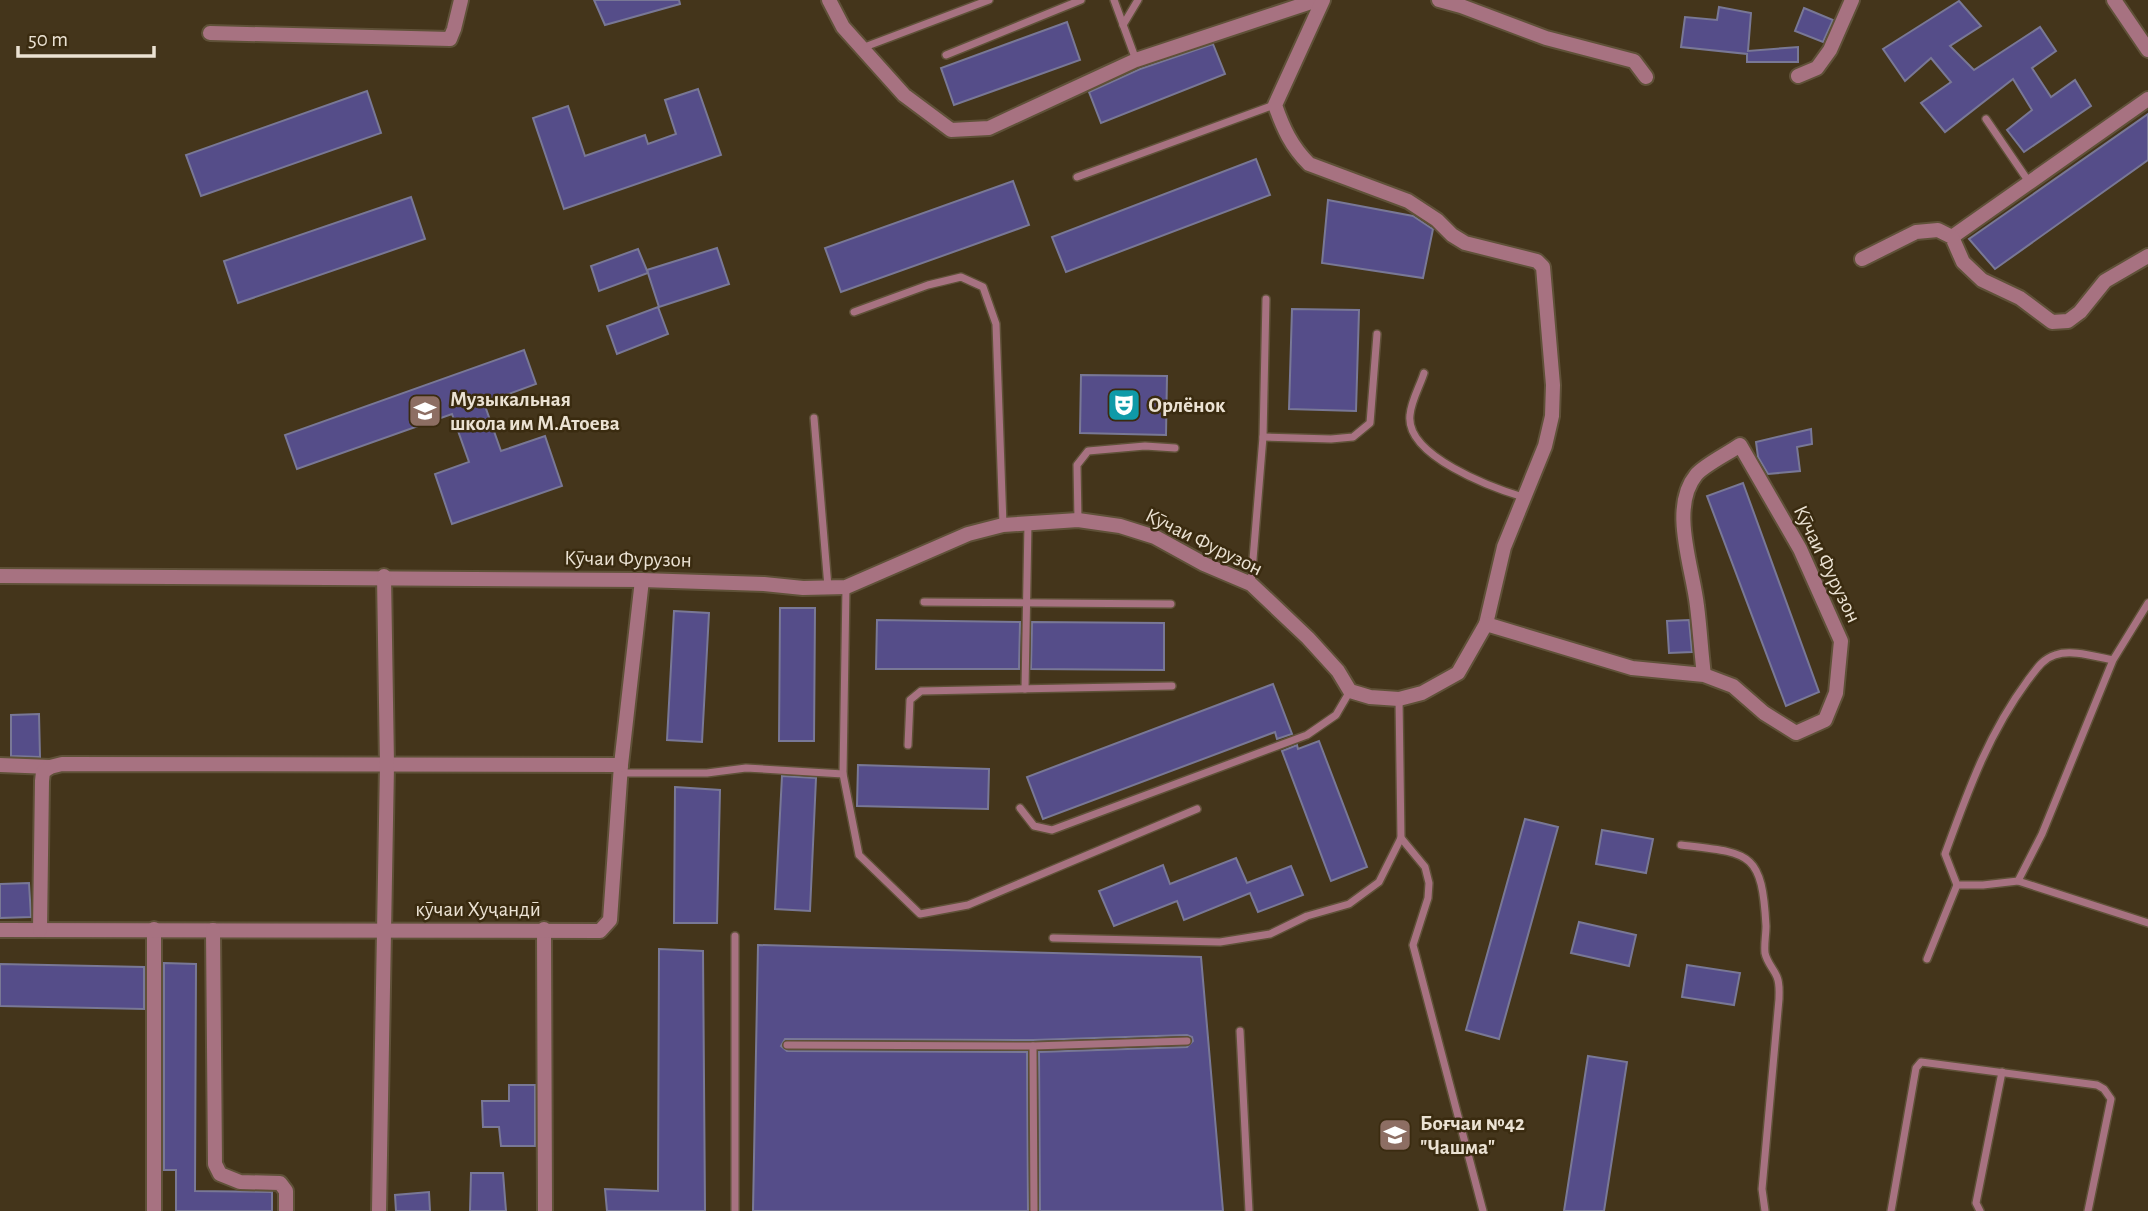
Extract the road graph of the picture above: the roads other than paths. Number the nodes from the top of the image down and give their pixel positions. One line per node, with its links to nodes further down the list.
1 (461, 0): 13 (street)
2 (829, 0): 14 (street)
3 (989, 0): 14 (lane)
4 (1081, 0): 16 (lane)
5 (1114, 0): 12 (lane)
6 (1138, 0): 12 (lane)
7 (1317, 0): 17 (street)
8 (1323, 0): 21 (street)
9 (1438, 0): 19 (street)
10 (1852, 0): 18 (street)
11 (2114, 0): 15 (street)
12 (1123, 25): 17 (lane)
13 (210, 33)
14 (862, 48): 17 (street)
15 (2148, 50)
16 (946, 55)
17 (1136, 61)
18 (1798, 76)
19 (1646, 77)
20 (2148, 99): 24 (street)
21 (1275, 104): 23 (lane); 35 (street)
22 (1986, 119): 24 (lane)
23 (1077, 177)
24 (2029, 182): 25 (street)
25 (1952, 237): 26 (street); 27 (street)
26 (2148, 256)
27 (1862, 259)
28 (1266, 299): 33 (lane)
29 (854, 312): 38 (lane)
30 (1377, 334): 33 (lane)
31 (1424, 373): 35 (lane)
32 (814, 418): 43 (lane)
33 (1263, 437): 42 (lane)
34 (1175, 448): 36 (lane)
35 (1524, 498): 49 (street)
36 (1077, 520): 37 (street, Кӯчаи Фурузон); 42 (street, Кӯчаи Фурузон)
37 (1028, 523): 38 (street, Кӯчаи Фурузон); 46 (lane)
38 (1003, 525): 44 (street, Кӯчаи Фурузон)
39 (0, 576): 40 (street, Кӯчаи Фурузон)
40 (384, 576): 41 (street, Кӯчаи Фурузон); 58 (street)
41 (642, 580): 43 (street, Кӯчаи Фурузон); 60 (street, кӯчаи Хуҷандӣ)
42 (1251, 584): 54 (street, Кӯчаи Фурузон)
43 (828, 587): 44 (street, Кӯчаи Фурузон)
44 (846, 587): 61 (lane)
45 (924, 602): 46 (lane)
46 (1027, 602): 48 (lane); 53 (lane)
47 (2148, 603): 50 (lane)
48 (1171, 604)
49 (1486, 624): 51 (street, Кӯчаи Фурузон); 55 (street)
50 (2113, 660): 66 (lane); 67 (lane)
51 (1704, 675): 51 (street, Кӯчаи Фурузон)
52 (1172, 686): 53 (lane)
53 (1026, 689): 56 (lane)
54 (1350, 691): 55 (street); 62 (lane)
55 (1399, 699): 64 (lane)
56 (908, 745)
57 (0, 765): 59 (street)
58 (387, 765): 59 (street); 60 (street); 74 (street)
59 (50, 767): 72 (street)
60 (621, 769): 61 (lane); 70 (street, кӯчаи Хуҷандӣ)
61 (843, 774): 63 (lane)
62 (1020, 808)
63 (1197, 808)
64 (1401, 838): 76 (lane); 90 (lane)
65 (1681, 845): 91 (lane)
66 (2018, 881): 67 (lane); 68 (lane)
67 (1957, 885): 77 (lane)
68 (2148, 923)
69 (154, 929): 72 (street, кӯчаи Хуҷандӣ); 73 (street, кӯчаи Хуҷандӣ); 83 (street)
70 (544, 929): 74 (street, кӯчаи Хуҷандӣ); 86 (street)
71 (0, 930): 72 (street, кӯчаи Хуҷандӣ)
72 (40, 930)
73 (213, 930): 74 (street, кӯчаи Хуҷандӣ); 84 (street)
74 (384, 931): 85 (street)
75 (735, 936): 87 (lane)
76 (1053, 938)
77 (1927, 959)
78 (1240, 1031): 89 (lane)
79 (1187, 1041): 81 (lane)
80 (787, 1045): 81 (lane)
81 (1033, 1046): 88 (lane)
82 (2002, 1072): 92 (lane); 93 (lane); 94 (lane)
83 (155, 1211)
84 (286, 1211)
85 (379, 1211)
86 (545, 1211)
87 (735, 1211)
88 (1034, 1211)
89 (1249, 1211)
90 (1482, 1211)
91 (1765, 1211)
92 (1891, 1211)
93 (1980, 1211)
94 (2088, 1211)

